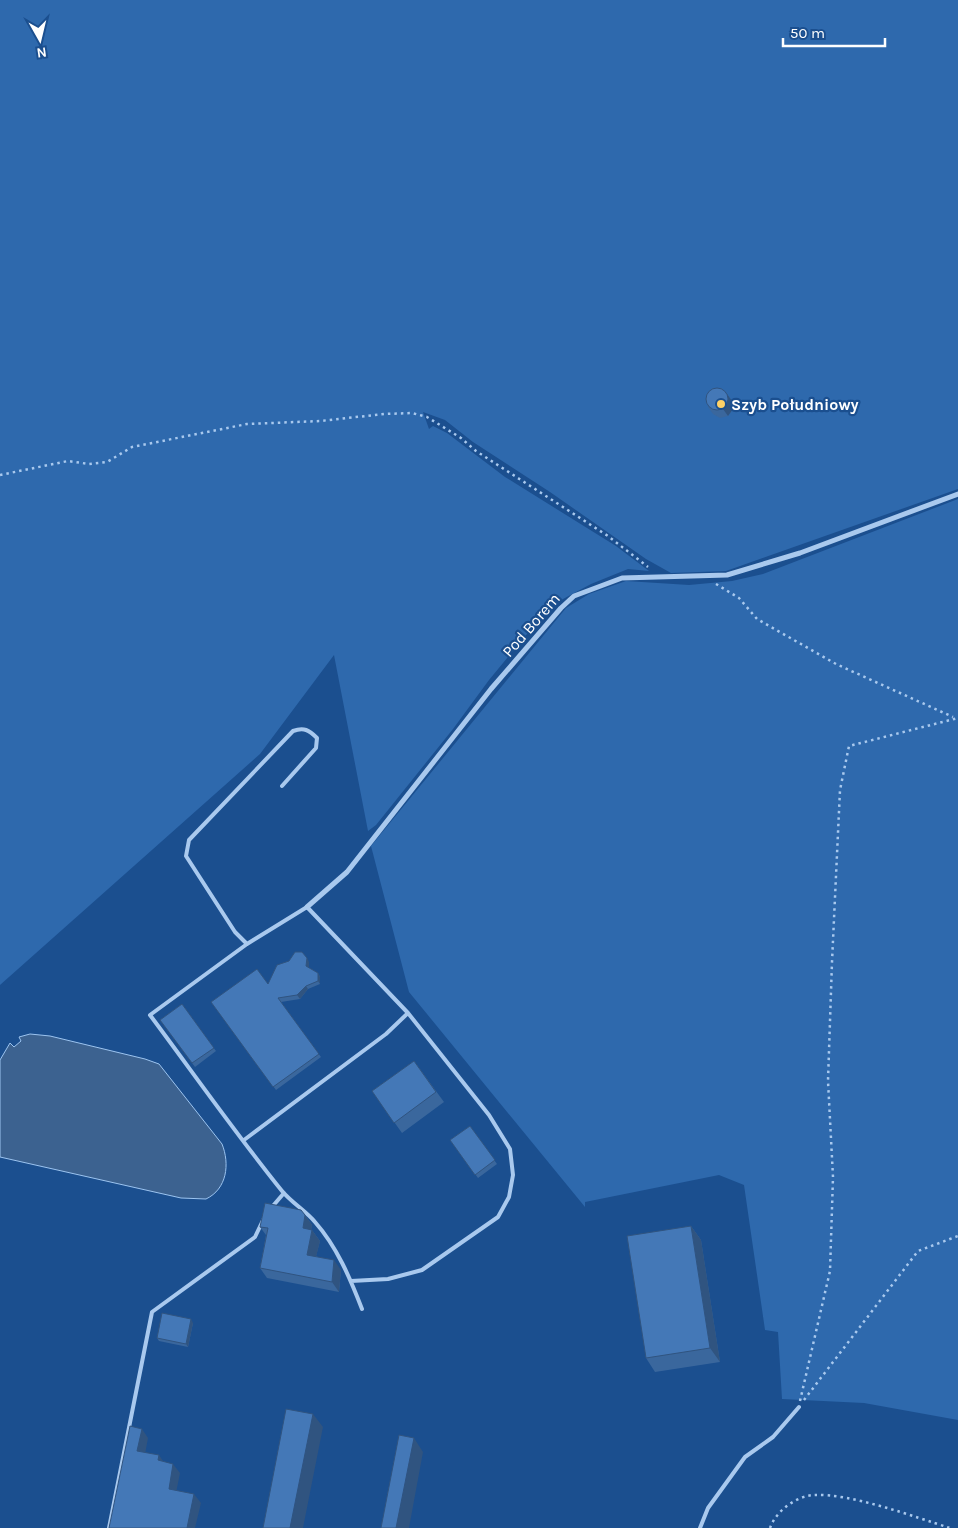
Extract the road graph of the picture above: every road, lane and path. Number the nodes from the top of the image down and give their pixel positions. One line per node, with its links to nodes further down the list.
1 (0, 475): 4 (path)
2 (958, 494): 3 (street, Pod Borem)
3 (703, 577): 4 (street, Pod Borem); 5 (path)
4 (664, 578): 7 (street, Pod Borem)
5 (956, 718): 15 (path)
6 (282, 786): 8 (lane)
7 (307, 907): 8 (lane); 9 (lane)
8 (247, 944): 10 (lane)
9 (408, 1013): 10 (lane); 13 (lane)
10 (244, 1140): 11 (lane)
11 (284, 1193): 13 (lane); 16 (lane)
12 (958, 1236): 15 (path)
13 (351, 1282): 14 (lane)
14 (362, 1308)
15 (798, 1407): 17 (lane)
16 (109, 1528)
17 (700, 1528)
18 (770, 1528): 19 (path)
19 (950, 1528)

